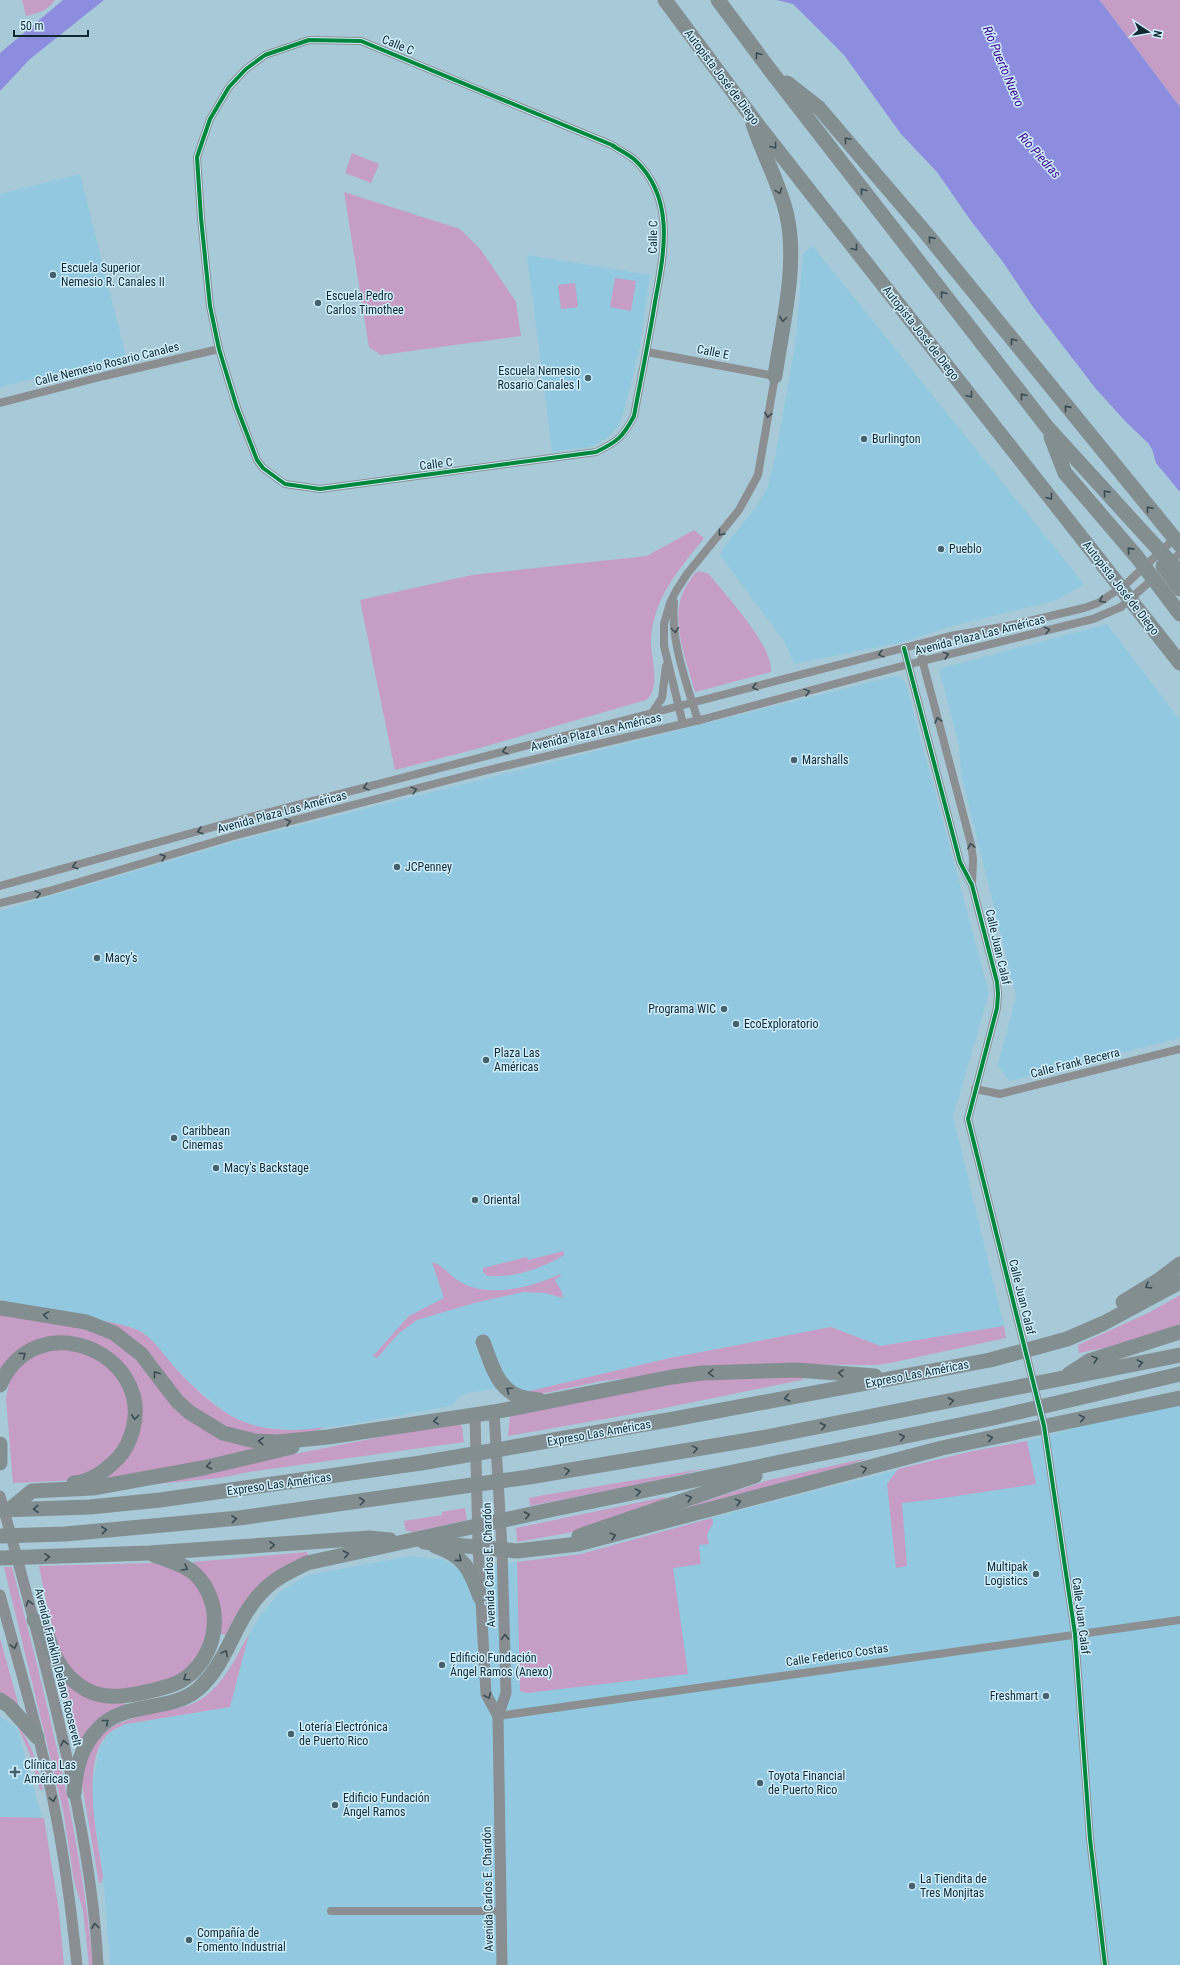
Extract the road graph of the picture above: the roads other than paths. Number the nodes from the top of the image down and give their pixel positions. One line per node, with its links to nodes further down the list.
1 (665, 0): 4 (highway, Autopista José de Diego)
2 (719, 2): 3 (highway, one-way to 2)
3 (770, 70): 9 (highway, one-way to 3); 11 (highway, one-way to 3)
4 (751, 115): 7 (highway, one-way to 7); 21 (highway, Autopista José de Diego, one-way to 21)
5 (219, 349): 6 (street, Calle C); 6 (street, Calle C); 8 (street, Calle Nemesio Rosario Canales)
6 (647, 352): 7 (street, Calle E)
7 (775, 376): 15 (street, one-way to 15)
8 (0, 403)
9 (1047, 427): 10 (highway, one-way to 9); 16 (highway, one-way to 9)
10 (1136, 527): 13 (highway); 14 (highway)
11 (1177, 542): 17 (street, Avenida Plaza Las Américas, one-way to 17)
12 (1180, 553): 20 (street, Avenida Plaza Las Américas, one-way to 12)
13 (1180, 573)
14 (1180, 589)
15 (676, 591): 19 (street); 23 (street, one-way to 23)
16 (1180, 614)
17 (918, 644): 18 (street, Avenida Plaza Las Américas); 20 (street, Calle Juan Calaf)
18 (904, 648): 22 (street, Calle Juan Calaf); 23 (street, Avenida Plaza Las Américas, one-way to 23)
19 (666, 653): 24 (street); 25 (street)
20 (923, 662): 22 (street, Avenida Plaza Las Américas); 28 (street, Calle Juan Calaf, one-way to 20)
21 (1180, 663)
22 (908, 665): 26 (street, Avenida Plaza Las Américas, one-way to 22); 28 (street, Calle Juan Calaf)
23 (693, 702): 24 (street, Avenida Plaza Las Américas); 26 (street)
24 (678, 706): 25 (street, Avenida Plaza Las Américas); 27 (street)
25 (652, 713): 29 (street, Avenida Plaza Las Américas, one-way to 29)
26 (698, 721): 27 (street, Avenida Plaza Las Américas)
27 (683, 724): 30 (street, Avenida Plaza Las Américas, one-way to 27)
28 (972, 885): 32 (street, Calle Juan Calaf)
29 (0, 886)
30 (0, 903)
31 (1180, 1049): 32 (street, Calle Frank Becerra)
32 (975, 1089): 50 (street, Calle Juan Calaf)
33 (1180, 1264): 36 (highway, one-way to 36)
34 (1180, 1282): 36 (highway, Expreso Las Américas)
35 (0, 1308): 51 (highway, one-way to 35)
36 (1104, 1322): 41 (highway, Expreso Las Américas)
37 (1180, 1332): 42 (highway, one-way to 37)
38 (483, 1342): 47 (highway, one-way to 38)
39 (1180, 1355): 42 (highway, one-way to 39)
40 (1180, 1374): 46 (highway)
41 (894, 1378): 47 (highway, one-way to 47); 57 (highway, Expreso Las Américas, one-way to 57)
42 (1061, 1379): 58 (highway, one-way to 42)
43 (1180, 1383): 46 (highway)
44 (0, 1386): 55 (highway, one-way to 55)
45 (1180, 1398): 50 (highway, one-way to 45)
46 (1074, 1400): 54 (highway, one-way to 46)
47 (546, 1402): 48 (highway)
48 (494, 1412): 49 (highway); 62 (street, Avenida Carlos E. Chardón)
49 (475, 1415): 51 (highway, one-way to 51); 60 (street, Avenida Carlos E. Chardón)
50 (1044, 1426): 61 (highway, one-way to 50); 69 (street, Calle Juan Calaf)
51 (328, 1437): 55 (highway, one-way to 55)
52 (0, 1444): 53 (highway)
53 (0, 1463)
54 (778, 1463): 61 (highway, one-way to 54); 73 (highway, one-way to 54)
55 (57, 1488): 57 (highway)
56 (0, 1496): 67 (street, Avenida Franklin Delano Roosevelt, one-way to 56)
57 (5, 1510)
58 (0, 1536)
59 (425, 1542): 60 (highway); 63 (highway, one-way to 59); 66 (highway, one-way to 66)
60 (478, 1546): 62 (highway); 66 (street, Avenida Carlos E. Chardón)
61 (561, 1546): 62 (highway)
62 (502, 1549): 71 (street, Avenida Carlos E. Chardón, one-way to 62)
63 (149, 1553): 64 (highway, one-way to 63); 67 (highway, one-way to 67)
64 (0, 1558)
65 (0, 1595): 72 (street, one-way to 72)
66 (480, 1597): 71 (street, Avenida Carlos E. Chardón, one-way to 71)
67 (34, 1620): 73 (street, Avenida Franklin Delano Roosevelt, one-way to 67)
68 (1180, 1620): 69 (street, Calle Federico Costas)
69 (1075, 1634): 71 (street, Calle Federico Costas); 79 (street, Calle Juan Calaf)
70 (0, 1700): 72 (highway)
71 (498, 1716): 75 (street, Avenida Carlos E. Chardón)
72 (37, 1737): 76 (street, one-way to 76)
73 (74, 1793): 77 (street, Avenida Franklin Delano Roosevelt, one-way to 73)
74 (331, 1911): 75 (street)
75 (502, 1911): 78 (street, Avenida Carlos E. Chardón)
76 (77, 1965)
77 (98, 1965)
78 (502, 1965)
79 (1105, 1965)

